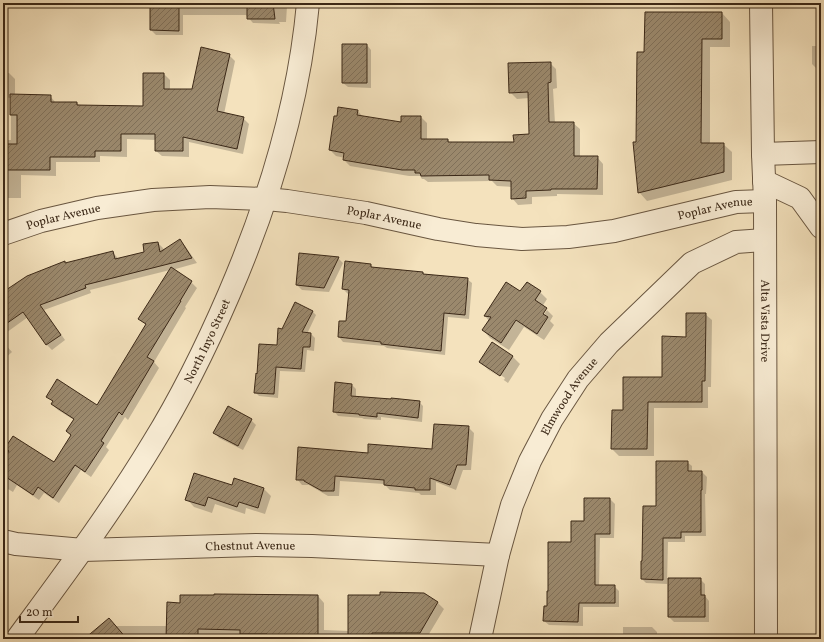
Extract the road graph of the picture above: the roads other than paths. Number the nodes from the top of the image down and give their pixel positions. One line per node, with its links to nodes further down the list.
1 (308, 3): 6 (street, North Inyo Street)
2 (761, 3): 4 (street, Alta Vista Drive)
3 (821, 152): 4 (street)
4 (763, 154): 5 (street, Alta Vista Drive)
5 (765, 191): 6 (street, Poplar Avenue); 7 (street); 9 (street, Alta Vista Drive)
6 (266, 199): 8 (street, Poplar Avenue); 11 (street, North Inyo Street)
7 (821, 227)
8 (3, 234)
9 (765, 240): 12 (street, Elmwood Avenue); 15 (street, Alta Vista Drive)
10 (3, 542): 11 (street, Chestnut Avenue)
11 (83, 550): 12 (street, Chestnut Avenue); 13 (street, North Inyo Street)
12 (498, 555): 14 (street, Elmwood Avenue)
13 (17, 639)
14 (480, 639)
15 (766, 639)

